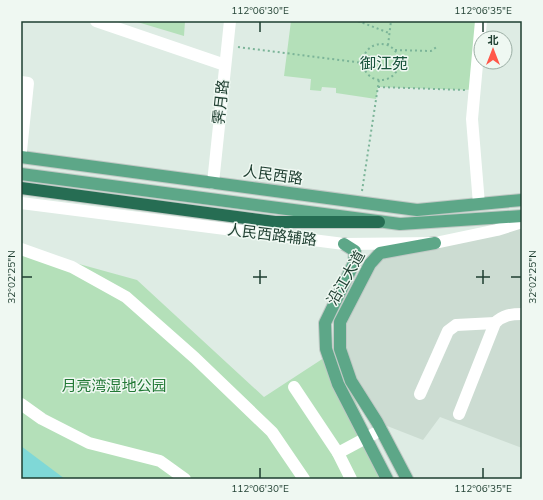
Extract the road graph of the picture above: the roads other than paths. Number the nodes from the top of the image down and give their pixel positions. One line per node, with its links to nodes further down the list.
1 (96, 21): 4 (street)
2 (230, 21): 4 (street, 霁月路)
3 (481, 21): 13 (street)
4 (225, 64): 9 (street, 霁月路)
5 (21, 82): 6 (street)
6 (21, 151)
7 (21, 157): 9 (main road, 人民西路)
8 (21, 174): 15 (main road)
9 (213, 183): 13 (main road, 人民西路)
10 (21, 188): 15 (highway)
11 (522, 200): 13 (main road, 人民西路)
12 (21, 203): 18 (street, 人民西路辅路)
13 (479, 204)
14 (522, 216): 15 (main road)
15 (379, 222)
16 (522, 222): 17 (street, 人民西路辅路)
17 (435, 243): 18 (street, 人民西路辅路); 26 (main road, 沿江大道)
18 (344, 244): 27 (main road, 沿江大道)
19 (21, 249): 30 (street)
20 (522, 314): 21 (street)
21 (495, 323): 23 (street); 25 (street)
22 (294, 387): 28 (street)
23 (420, 394)
24 (21, 404): 29 (street)
25 (458, 414)
26 (381, 430): 27 (street); 33 (main road, 沿江大道)
27 (367, 437): 28 (street); 32 (main road, 沿江大道)
28 (338, 453): 31 (street)
29 (184, 479)
30 (304, 479)
31 (351, 479)
32 (387, 479)
33 (407, 479)

